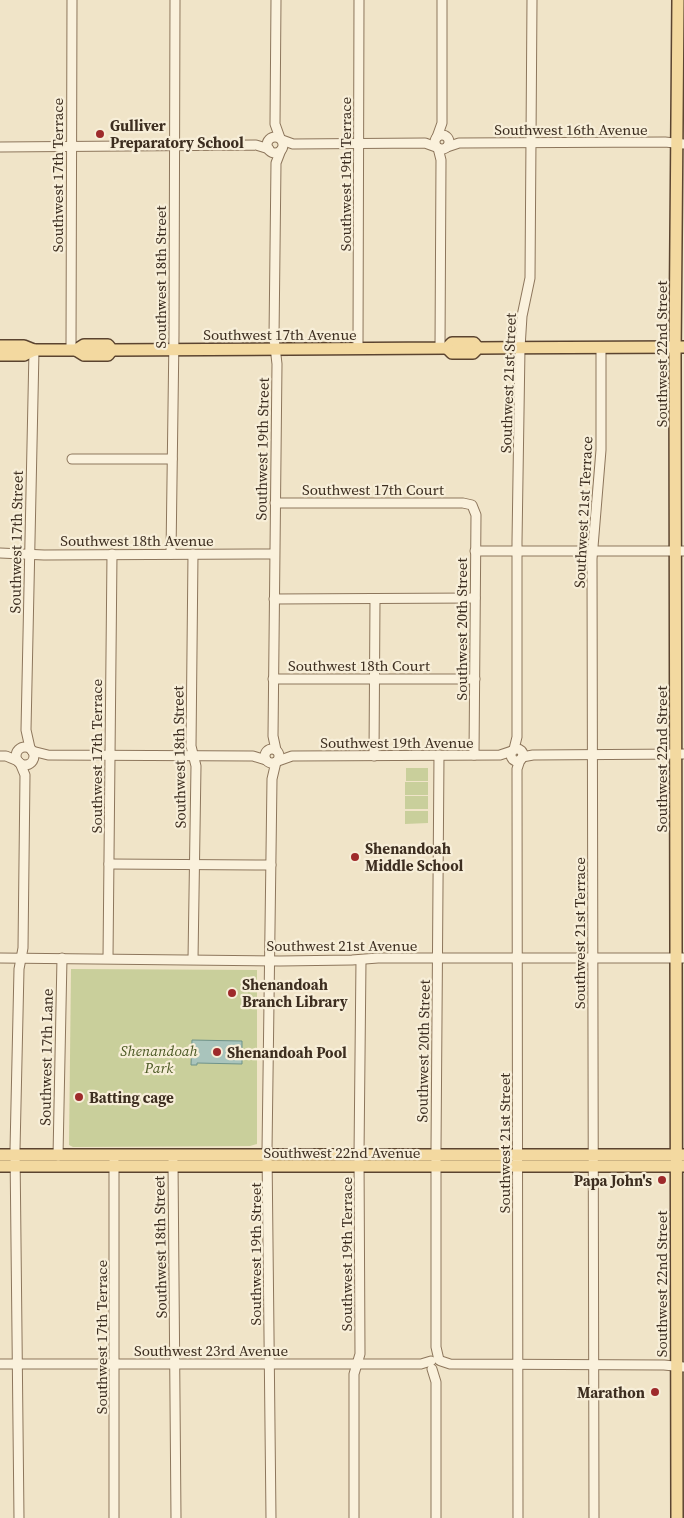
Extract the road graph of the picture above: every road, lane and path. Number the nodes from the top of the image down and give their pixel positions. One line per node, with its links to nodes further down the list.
1 (72, 0): 15 (street, Southwest 17th Terrace)
2 (175, 0): 13 (street, Southwest 18th Street)
3 (276, 0): 10 (street, Southwest 19th Street)
4 (359, 0): 11 (street, Southwest 19th Terrace)
5 (442, 0): 8 (street)
6 (532, 0): 9 (street, Southwest 21st Street)
7 (678, 0): 12 (main road, Southwest 22nd Street)
8 (441, 143): 9 (street, Southwest 16th Avenue); 11 (street, Southwest 16th Avenue); 21 (street)
9 (531, 143): 12 (street, Southwest 16th Avenue); 22 (street, Southwest 21st Street)
10 (275, 144): 11 (street, Southwest 16th Avenue); 13 (street, Southwest 16th Avenue); 24 (street, Southwest 19th Street)
11 (359, 144): 20 (street, Southwest 19th Terrace)
12 (680, 144): 16 (main road, Southwest 22nd Street)
13 (175, 146): 15 (street, Southwest 16th Avenue); 23 (street, Southwest 18th Street)
14 (0, 147): 15 (street, Southwest 16th Avenue)
15 (71, 147): 26 (street, Southwest 17th Terrace)
16 (680, 246): 19 (main road, Southwest 22nd Street)
17 (0, 346): 25 (main road, Southwest 17th Avenue)
18 (601, 347): 19 (main road, Southwest 17th Avenue); 22 (main road, Southwest 17th Avenue); 35 (street, Southwest 21st Terrace)
19 (680, 347): 32 (main road, Southwest 22nd Street)
20 (358, 348): 21 (main road, Southwest 17th Avenue); 24 (main road, Southwest 17th Avenue)
21 (444, 348): 22 (main road, Southwest 17th Avenue)
22 (520, 348): 34 (street, Southwest 21st Street)
23 (173, 349): 24 (main road, Southwest 17th Avenue); 26 (main road, Southwest 17th Avenue); 29 (street, Southwest 18th Street)
24 (275, 349): 30 (street, Southwest 19th Street)
25 (34, 350): 26 (main road, Southwest 17th Avenue); 27 (main road, Southwest 17th Avenue); 37 (street, Southwest 17th Street)
26 (73, 350)
27 (0, 355)
28 (72, 458): 29 (street)
29 (172, 458): 39 (street, Southwest 18th Street)
30 (275, 504): 31 (street, Southwest 17th Court); 41 (street, Southwest 19th Street)
31 (470, 504): 33 (street, Southwest 20th Street)
32 (680, 550): 35 (street); 50 (main road, Southwest 22nd Street)
33 (475, 551): 34 (street); 42 (street, Southwest 20th Street)
34 (517, 551): 35 (street); 59 (street, Southwest 21st Street)
35 (592, 551): 49 (street, Southwest 21st Terrace)
36 (0, 553): 37 (street, Southwest 18th Avenue)
37 (30, 554): 38 (street, Southwest 18th Avenue); 48 (street, Southwest 17th Street)
38 (112, 554): 39 (street, Southwest 18th Avenue); 55 (street, Southwest 17th Terrace)
39 (170, 554): 40 (street, Southwest 18th Avenue)
40 (193, 554): 41 (street, Southwest 18th Avenue); 56 (street, Southwest 18th Street)
41 (274, 554): 43 (street, Southwest 19th Street)
42 (475, 598): 44 (street); 47 (street, Southwest 20th Street)
43 (274, 599): 44 (street); 45 (street, Southwest 19th Street)
44 (375, 599): 46 (street)
45 (273, 679): 46 (street, Southwest 18th Court); 57 (street, Southwest 19th Street)
46 (375, 679): 47 (street, Southwest 18th Court); 58 (street)
47 (475, 679): 52 (street, Southwest 20th Street)
48 (25, 749): 53 (street); 54 (street, Southwest 19th Avenue); 60 (street); 60 (street)
49 (593, 754): 50 (street, Southwest 19th Avenue); 59 (street, Southwest 19th Avenue); 72 (street, Southwest 21st Terrace)
50 (680, 754): 70 (main road, Southwest 22nd Street)
51 (440, 755): 52 (street, Southwest 19th Avenue); 58 (street, Southwest 19th Avenue); 68 (street, Southwest 20th Street)
52 (474, 755): 59 (street, Southwest 19th Avenue)
53 (3, 756): 60 (street)
54 (48, 756): 55 (street, Southwest 19th Avenue); 60 (street, Southwest 19th Avenue)
55 (110, 756): 56 (street, Southwest 19th Avenue); 61 (street, Southwest 17th Terrace)
56 (193, 756): 57 (street, Southwest 19th Avenue); 62 (street, Southwest 18th Street)
57 (272, 756): 58 (street, Southwest 19th Avenue); 63 (street, Southwest 19th Street)
58 (374, 756)
59 (515, 756): 69 (street, Southwest 21st Street)
60 (25, 762): 65 (street)
61 (109, 864): 62 (street); 67 (street, Southwest 17th Terrace)
62 (194, 864): 63 (street); 71 (street, Southwest 18th Street)
63 (270, 865): 73 (street, Southwest 19th Street)
64 (0, 958): 65 (street, Southwest 21st Avenue)
65 (21, 958): 66 (street, Southwest 21st Avenue); 78 (street)
66 (62, 958): 67 (street, Southwest 21st Avenue); 76 (street, Southwest 17th Lane)
67 (108, 958): 71 (street, Southwest 21st Avenue)
68 (438, 958): 69 (street, Southwest 21st Avenue); 74 (street, Southwest 21st Avenue); 77 (street, Southwest 20th Street)
69 (517, 958): 72 (street, Southwest 21st Avenue); 80 (street, Southwest 21st Street)
70 (680, 958): 72 (street, Southwest 21st Avenue); 82 (main road, Southwest 22nd Street)
71 (193, 959): 73 (street, Southwest 21st Avenue)
72 (593, 959): 81 (street, Southwest 21st Terrace)
73 (269, 960): 74 (street, Southwest 21st Avenue); 85 (street, Southwest 19th Street)
74 (361, 960): 79 (street, Southwest 19th Terrace)
75 (0, 1155): 78 (main road, Southwest 22nd Avenue)
76 (58, 1156): 78 (main road, Southwest 22nd Avenue); 83 (main road, Southwest 22nd Avenue)
77 (436, 1160): 79 (main road, Southwest 22nd Avenue); 80 (main road, Southwest 22nd Avenue); 93 (street, Southwest 20th Street)
78 (16, 1161): 83 (main road, Southwest 22nd Avenue); 86 (main road, Southwest 22nd Avenue); 88 (street)
79 (359, 1161): 85 (main road, Southwest 22nd Avenue); 92 (street, Southwest 19th Terrace)
80 (517, 1161): 81 (main road, Southwest 22nd Avenue); 94 (street, Southwest 21st Street)
81 (593, 1161): 82 (main road, Southwest 22nd Avenue); 95 (street, Southwest 21st Terrace)
82 (680, 1161): 96 (main road, Southwest 22nd Street)
83 (114, 1162): 84 (main road, Southwest 22nd Avenue); 89 (street, Southwest 17th Terrace)
84 (173, 1162): 85 (main road, Southwest 22nd Avenue); 90 (street, Southwest 18th Street)
85 (268, 1162): 91 (street, Southwest 19th Street)
86 (0, 1166)
87 (0, 1364): 88 (street, Southwest 23rd Avenue)
88 (18, 1364): 89 (street, Southwest 23rd Avenue); 97 (street)
89 (114, 1364): 90 (street, Southwest 23rd Avenue); 98 (street, Southwest 17th Terrace)
90 (174, 1364): 91 (street, Southwest 23rd Avenue); 99 (street, Southwest 18th Street)
91 (270, 1364): 92 (street, Southwest 23rd Avenue); 100 (street, Southwest 19th Street)
92 (357, 1364): 93 (street, Southwest 23rd Avenue); 101 (street, Southwest 19th Terrace)
93 (437, 1364): 94 (street, Southwest 23rd Avenue); 102 (street, Southwest 20th Street)
94 (518, 1364): 95 (street, Southwest 23rd Avenue); 103 (street, Southwest 21st Street)
95 (594, 1364): 96 (street, Southwest 23rd Avenue); 104 (street, Southwest 21st Terrace)
96 (680, 1366): 105 (main road, Southwest 22nd Street)
97 (20, 1518)
98 (114, 1518)
99 (176, 1518)
100 (271, 1518)
101 (354, 1518)
102 (436, 1518)
103 (518, 1518)
104 (594, 1518)
105 (677, 1518)

